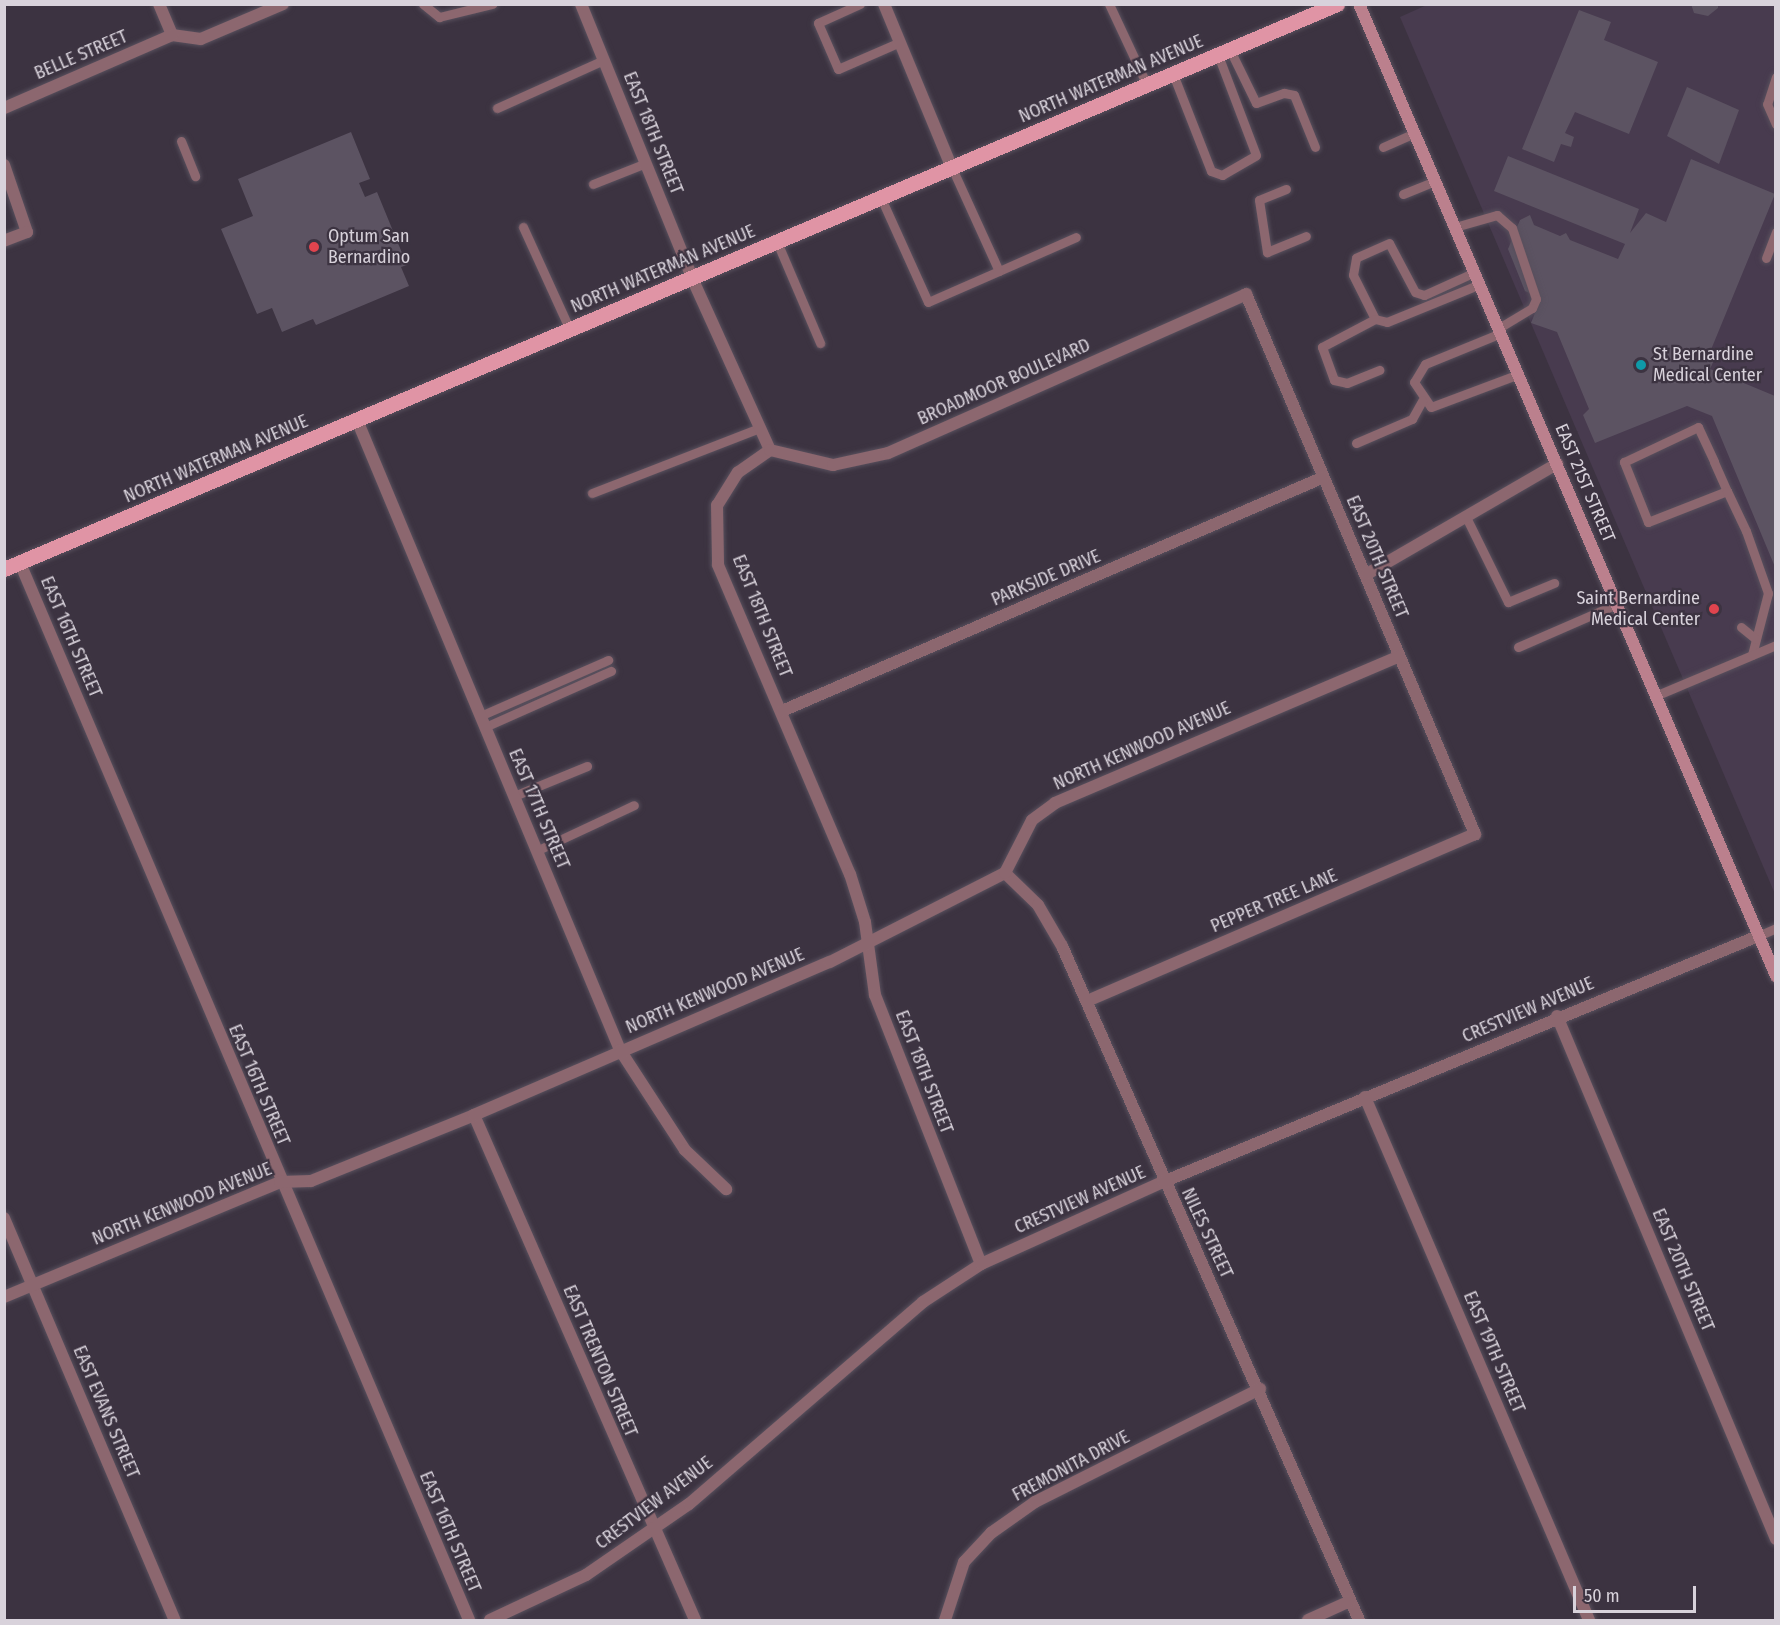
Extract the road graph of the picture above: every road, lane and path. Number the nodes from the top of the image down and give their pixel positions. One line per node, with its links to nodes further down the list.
1 (159, 4): 11 (street)
2 (283, 4): 11 (street)
3 (423, 4): 4 (lane)
4 (492, 4)
5 (581, 4): 14 (street, EAST 18TH STREET)
6 (860, 4): 12 (lane)
7 (884, 4): 12 (street)
8 (1109, 4): 17 (lane)
9 (1337, 4): 13 (main road, NORTH WATERMAN AVENUE)
10 (1359, 4): 21 (street, EAST 21ST STREET)
11 (172, 35): 18 (street, BELLE STREET)
12 (900, 42): 27 (street)
13 (1224, 52): 15 (main road, NORTH WATERMAN AVENUE); 15 (lane); 23 (lane)
14 (604, 60): 19 (lane); 25 (street, EAST 18TH STREET)
15 (1173, 74): 17 (main road, NORTH WATERMAN AVENUE)
16 (1776, 77): 20 (lane)
17 (1147, 85): 27 (main road, NORTH WATERMAN AVENUE)
18 (4, 108)
19 (497, 108)
20 (1776, 124)
21 (1415, 133): 24 (lane); 29 (street, EAST 21ST STREET)
22 (181, 141): 28 (lane)
23 (1315, 147)
24 (1383, 147)
25 (646, 163): 30 (lane); 43 (street, EAST 18TH STREET)
26 (4, 165): 39 (street)
27 (952, 168): 33 (main road, NORTH WATERMAN AVENUE); 42 (lane)
28 (195, 176)
29 (1435, 181): 32 (lane); 35 (street, EAST 21ST STREET)
30 (592, 184)
31 (1286, 189): 37 (lane)
32 (1403, 194)
33 (881, 198): 40 (main road, NORTH WATERMAN AVENUE); 42 (lane)
34 (523, 227): 47 (lane)
35 (1455, 227): 44 (street, EAST 21ST STREET); 48 (lane)
36 (1776, 232): 41 (lane)
37 (1306, 236)
38 (1076, 237): 42 (lane)
39 (4, 241)
40 (777, 242): 43 (main road, NORTH WATERMAN AVENUE); 49 (lane)
41 (1766, 258)
42 (999, 271)
43 (692, 278): 47 (main road, NORTH WATERMAN AVENUE); 54 (street, EAST 18TH STREET)
44 (1477, 278): 46 (lane); 46 (lane); 48 (street, EAST 21ST STREET)
45 (1246, 294): 56 (street, BROADMOOR BOULEVARD); 58 (street, EAST 20TH STREET)
46 (1376, 319): 50 (lane)
47 (570, 330): 53 (main road, NORTH WATERMAN AVENUE)
48 (1500, 331): 51 (street, EAST 21ST STREET); 52 (lane)
49 (820, 343)
50 (1379, 370)
51 (1519, 374): 52 (lane); 57 (street, EAST 21ST STREET)
52 (1422, 401): 55 (lane)
53 (357, 420): 62 (main road, NORTH WATERMAN AVENUE); 77 (street, EAST 17TH STREET)
54 (760, 428): 56 (street, EAST 18TH STREET); 60 (lane)
55 (1356, 443)
56 (770, 450): 76 (street, EAST 18TH STREET)
57 (1557, 464): 61 (street); 66 (street, EAST 21ST STREET)
58 (1324, 477): 64 (street, EAST 20TH STREET); 76 (street, PARKSIDE DRIVE)
59 (1727, 491): 59 (lane); 68 (lane)
60 (591, 493)
61 (1466, 517): 64 (street); 65 (lane)
62 (20, 562): 63 (main road, NORTH WATERMAN AVENUE); 93 (street, EAST 16TH STREET)
63 (4, 569)
64 (1367, 574): 72 (street, EAST 20TH STREET)
65 (1554, 583)
66 (1617, 604): 70 (lane); 75 (street, EAST 21ST STREET)
67 (1741, 627): 68 (lane)
68 (1756, 639): 71 (lane)
69 (1776, 645): 71 (lane)
70 (1518, 647)
71 (1752, 655): 75 (lane)
72 (1399, 656): 81 (street, EAST 20TH STREET); 83 (street, NORTH KENWOOD AVENUE)
73 (608, 660): 77 (lane)
74 (611, 670): 77 (lane)
75 (1655, 696): 85 (street, EAST 21ST STREET)
76 (782, 711): 86 (street, EAST 18TH STREET)
77 (482, 721): 79 (street, EAST 17TH STREET)
78 (587, 766): 79 (lane)
79 (514, 796): 82 (street, EAST 17TH STREET)
80 (634, 805): 82 (lane)
81 (1475, 834): 88 (street, PEPPER TREE LANE)
82 (536, 850): 90 (street, EAST 17TH STREET)
83 (1005, 873): 86 (street, NORTH KENWOOD AVENUE); 88 (street, NILES STREET)
84 (1776, 928): 85 (lane)
85 (1758, 936): 87 (street, EAST 21ST STREET); 89 (street, CRESTVIEW AVENUE)
86 (869, 944): 90 (street, NORTH KENWOOD AVENUE); 97 (street, EAST 18TH STREET)
87 (1776, 976)
88 (1087, 1001): 94 (street, NILES STREET)
89 (1557, 1016): 91 (street, CRESTVIEW AVENUE); 102 (street, EAST 20TH STREET)
90 (620, 1050): 92 (street, NORTH KENWOOD AVENUE); 95 (street, EAST 17TH STREET)
91 (1365, 1097): 94 (street, CRESTVIEW AVENUE); 111 (street, EAST 19TH STREET)
92 (474, 1115): 93 (street, NORTH KENWOOD AVENUE); 101 (street, EAST TRENTON STREET)
93 (280, 1182): 98 (street, NORTH KENWOOD AVENUE); 105 (street, EAST 16TH STREET)
94 (1163, 1182): 97 (street, CRESTVIEW AVENUE); 100 (street, NILES STREET)
95 (726, 1189)
96 (4, 1218): 98 (street, EAST EVANS STREET)
97 (981, 1264): 101 (street, CRESTVIEW AVENUE)
98 (32, 1285): 99 (street, NORTH KENWOOD AVENUE); 104 (street, EAST EVANS STREET)
99 (4, 1297)
100 (1260, 1389): 103 (street, NILES STREET); 108 (street, FREMONITA DRIVE)
101 (652, 1527): 106 (street, CRESTVIEW AVENUE); 107 (street, EAST TRENTON STREET)
102 (1776, 1539)
103 (1350, 1601): 109 (street); 110 (street, NILES STREET)
104 (175, 1620)
105 (469, 1620)
106 (490, 1620)
107 (695, 1620)
108 (945, 1620)
109 (1308, 1620)
110 (1359, 1620)
111 (1589, 1620)

